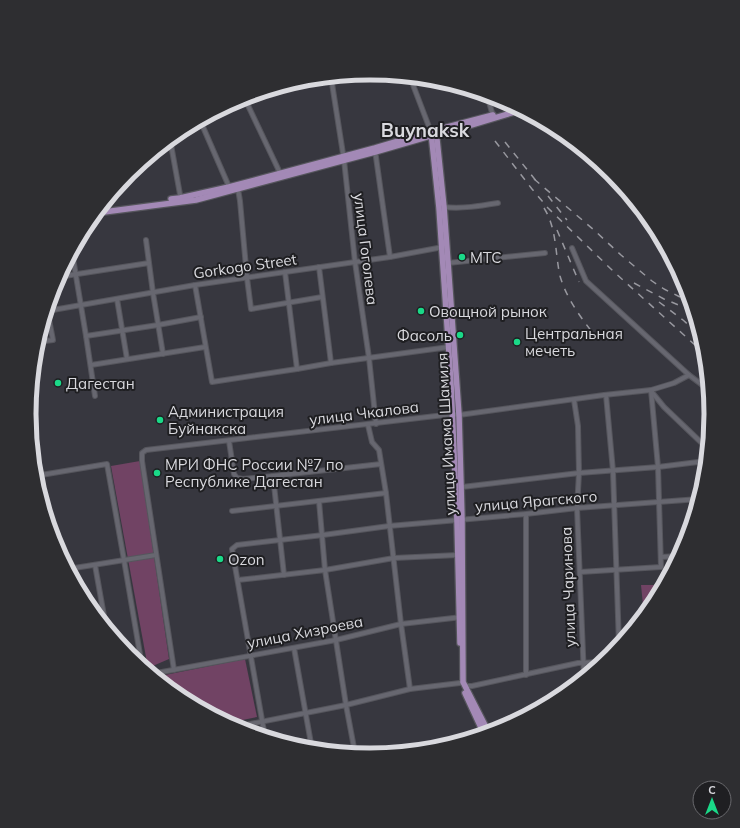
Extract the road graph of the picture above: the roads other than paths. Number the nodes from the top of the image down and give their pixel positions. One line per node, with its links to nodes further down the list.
1 (332, 82): 12 (street, улица Гоголева)
2 (413, 83): 9 (street)
3 (489, 102): 7 (street)
4 (247, 103): 13 (street)
5 (510, 111): 7 (main road)
6 (513, 112): 7 (main road)
7 (493, 117): 9 (main road)
8 (202, 125): 14 (street)
9 (434, 133): 11 (main road); 18 (main road, улица Имама Шамиля); 22 (main road, улица Имама Шамиля)
10 (171, 146): 16 (street)
11 (375, 150): 12 (main road); 25 (street)
12 (343, 158): 13 (main road); 27 (street, улица Гоголева)
13 (281, 175): 14 (main road); 15 (main road)
14 (230, 189): 15 (main road); 16 (main road)
15 (238, 189): 34 (street)
16 (181, 200): 19 (main road); 20 (main road)
17 (498, 203): 18 (street)
18 (444, 207): 22 (main road, улица Имама Шамиля)
19 (107, 208)
20 (104, 212)
21 (146, 240): 28 (street)
22 (444, 247): 25 (street, Gorkogo Street); 29 (main road, улица Имама Шамиля); 49 (main road, улица Имама Шамиля)
23 (572, 248): 56 (street)
24 (545, 253): 29 (street)
25 (390, 257): 27 (street, Gorkogo Street)
26 (73, 260): 32 (street)
27 (355, 262): 30 (street, Gorkogo Street); 51 (street, улица Гоголева)
28 (149, 263): 32 (street); 36 (street)
29 (448, 263): 62 (main road, улица Имама Шамиля)
30 (318, 267): 31 (street, Gorkogo Street); 37 (street)
31 (285, 272): 34 (street, Gorkogo Street); 39 (street)
32 (76, 274): 33 (street); 40 (street)
33 (66, 276)
34 (247, 278): 35 (street, Gorkogo Street); 39 (street)
35 (195, 285): 36 (street, Gorkogo Street); 42 (street)
36 (153, 293): 38 (street, Gorkogo Street); 44 (street)
37 (322, 297): 39 (street); 53 (street)
38 (117, 299): 40 (street, Gorkogo Street); 45 (street)
39 (288, 302): 55 (street)
40 (80, 305): 41 (street, Gorkogo Street); 46 (street)
41 (53, 309)
42 (201, 317): 44 (street); 48 (street)
43 (49, 321): 47 (street)
44 (158, 325): 45 (street); 50 (street)
45 (122, 330): 46 (street); 52 (street)
46 (86, 336): 54 (street)
47 (44, 341)
48 (205, 347): 50 (street); 55 (street)
49 (449, 347): 51 (street); 62 (main road, улица Имама Шамиля)
50 (163, 354): 52 (street)
51 (369, 358): 53 (street); 64 (street, улица Гоголева)
52 (127, 359): 54 (street)
53 (331, 363): 55 (street)
54 (91, 365): 60 (street)
55 (297, 369)
56 (689, 375): 57 (street); 58 (street, улица Чкалова)
57 (702, 385)
58 (650, 390): 59 (street, улица Чкалова); 66 (street); 69 (street)
59 (606, 395): 61 (street, улица Чкалова); 70 (street)
60 (96, 396)
61 (574, 400): 62 (street, улица Чкалова); 71 (street, улица Чаринова)
62 (456, 415): 64 (street, улица Чкалова); 74 (main road, улица Имама Шамиля); 84 (main road, улица Имама Шамиля)
63 (368, 424): 64 (street, улица Чкалова); 65 (street, улица Чкалова); 68 (street)
64 (376, 424)
65 (229, 441): 73 (street); 88 (street, улица Чкалова)
66 (702, 444)
67 (700, 462): 69 (street)
68 (381, 464): 73 (street); 75 (street)
69 (658, 467): 70 (street); 78 (street)
70 (613, 471): 71 (street); 80 (street)
71 (579, 473): 74 (street); 81 (street, улица Чаринова)
72 (41, 475): 93 (street)
73 (273, 476): 79 (street)
74 (461, 488): 84 (main road, улица Имама Шамиля)
75 (386, 493): 77 (street); 85 (street)
76 (693, 500): 78 (street, улица Ярагского)
77 (319, 501): 79 (street); 86 (street)
78 (658, 503): 80 (street, улица Ярагского); 91 (street)
79 (276, 506): 82 (street); 87 (street)
80 (614, 506): 81 (street, улица Ярагского); 97 (street)
81 (577, 508): 83 (street, улица Ярагского); 98 (street, улица Чаринова)
82 (232, 511)
83 (526, 514): 84 (street, улица Ярагского); 114 (street)
84 (460, 520): 85 (street, улица Ярагского); 89 (main road, улица Имама Шамиля); 102 (main road, улица Имама Шамиля)
85 (389, 526): 86 (street, улица Ярагского); 92 (street)
86 (323, 535): 87 (street, улица Ярагского); 96 (street)
87 (280, 540): 99 (street); 100 (street, улица Ярагского)
88 (156, 555): 93 (street); 111 (street)
89 (458, 555): 92 (street); 102 (main road, улица Имама Шамиля)
90 (673, 556): 91 (street)
91 (661, 557): 97 (street)
92 (394, 558): 96 (street); 103 (street)
93 (124, 560): 94 (street); 107 (street)
94 (95, 565): 95 (street); 101 (street)
95 (74, 568)
96 (325, 570): 99 (street); 105 (street)
97 (616, 570): 98 (street); 104 (street)
98 (580, 572): 110 (street, улица Чаринова)
99 (284, 575): 100 (street)
100 (238, 580): 108 (street)
101 (104, 616)
102 (461, 617): 103 (street, улица Хизроева); 115 (main road, улица Имама Шамиля)
103 (401, 624): 105 (street, улица Хизроева); 116 (street)
104 (619, 636)
105 (336, 640): 106 (street, улица Хизроева); 117 (street)
106 (294, 648): 108 (street, улица Хизроева); 118 (street)
107 (140, 656)
108 (251, 656): 111 (street, улица Хизроева); 119 (street)
109 (593, 662): 110 (street)
110 (583, 663): 112 (street, улица Чаринова); 114 (street)
111 (174, 670): 113 (street, улица Хизроева)
112 (584, 670)
113 (159, 673)
114 (526, 675): 115 (street)
115 (463, 685): 116 (street); 121 (main road, улица Имама Шамиля); 122 (main road, улица Имама Шамиля)
116 (410, 689): 117 (street)
117 (346, 705): 118 (street); 125 (street)
118 (306, 713): 119 (street); 124 (street)
119 (262, 722): 120 (street); 123 (street)
120 (247, 725)
121 (486, 727)
122 (482, 728)
123 (264, 730)
124 (311, 743)
125 (353, 747)

